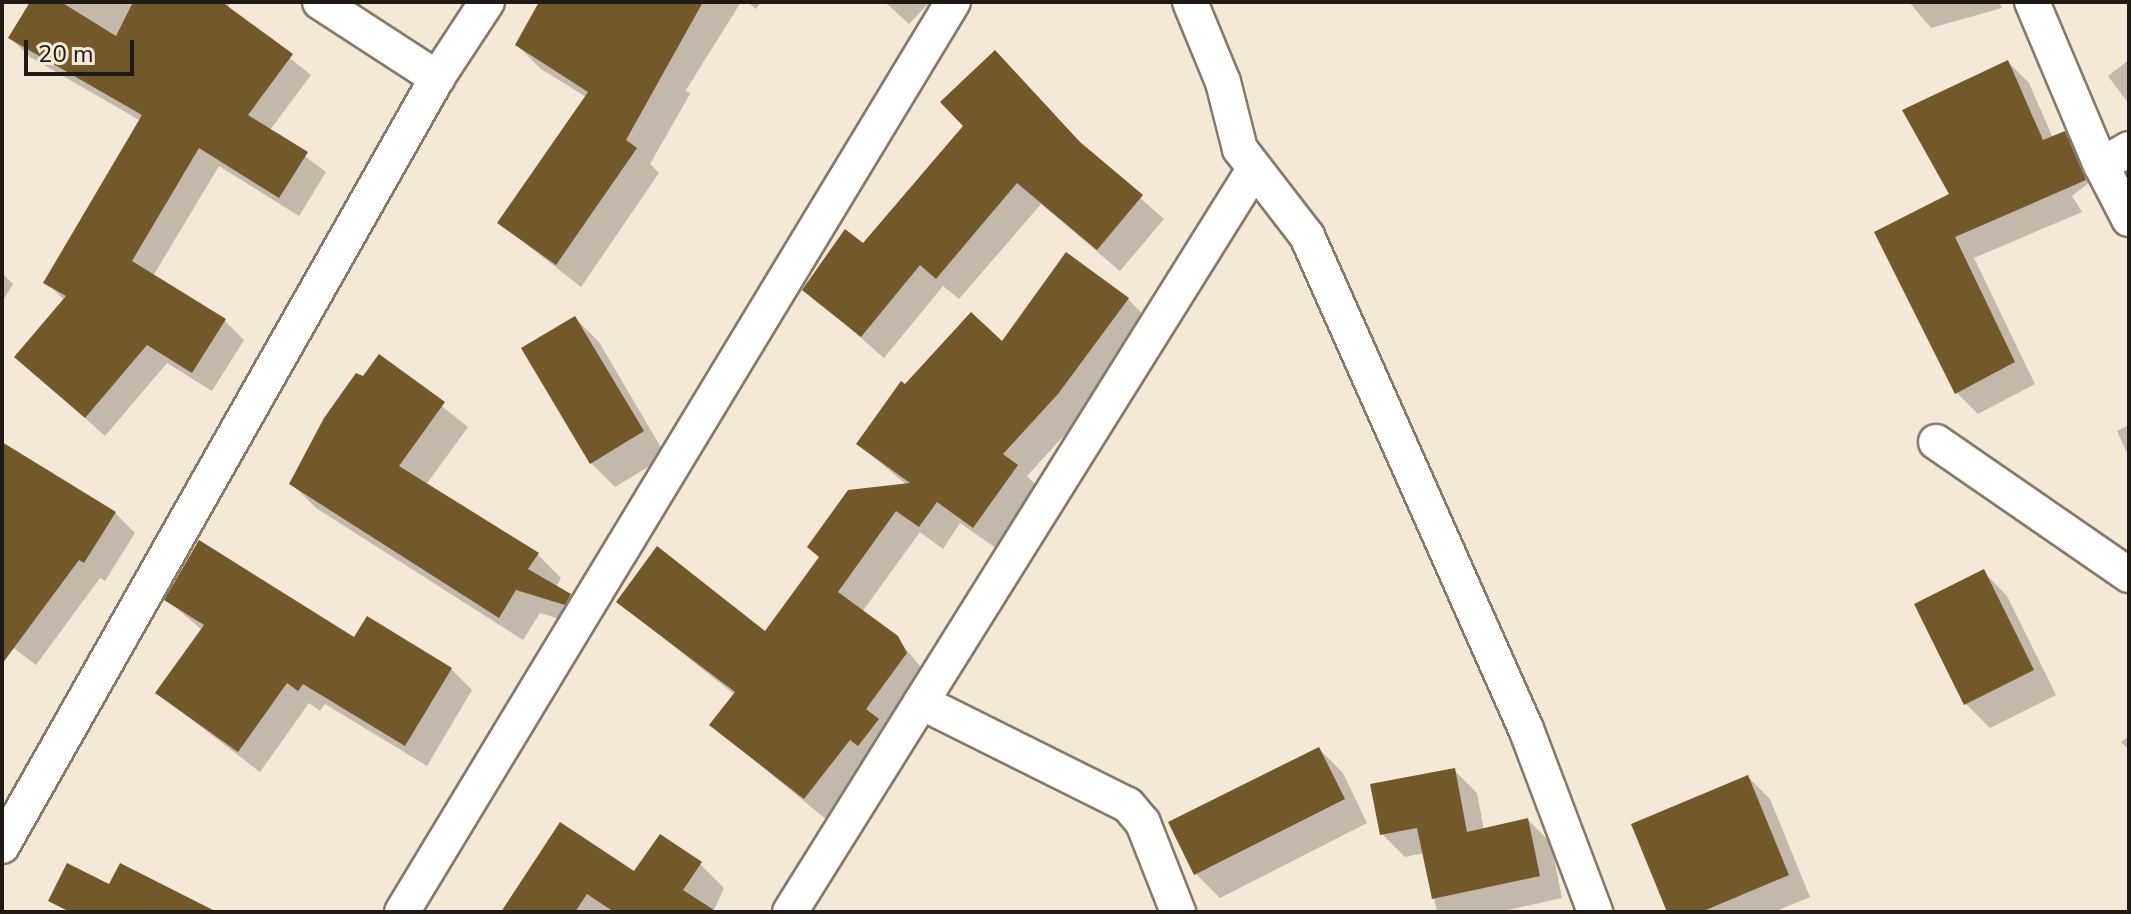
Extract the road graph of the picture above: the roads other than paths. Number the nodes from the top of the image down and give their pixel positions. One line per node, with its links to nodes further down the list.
1 (320, 2): 6 (street)
2 (487, 2): 6 (street)
3 (953, 2): 14 (street)
4 (1190, 2): 8 (street)
5 (2032, 2): 7 (street)
6 (437, 78): 13 (street)
7 (2115, 157): 9 (street)
8 (1253, 171): 12 (street); 17 (street)
9 (2129, 219)
10 (1936, 442): 11 (street)
11 (2129, 575)
12 (921, 702): 15 (street); 16 (street)
13 (2, 846)
14 (402, 912)
15 (790, 912)
16 (1178, 912)
17 (1595, 912)

